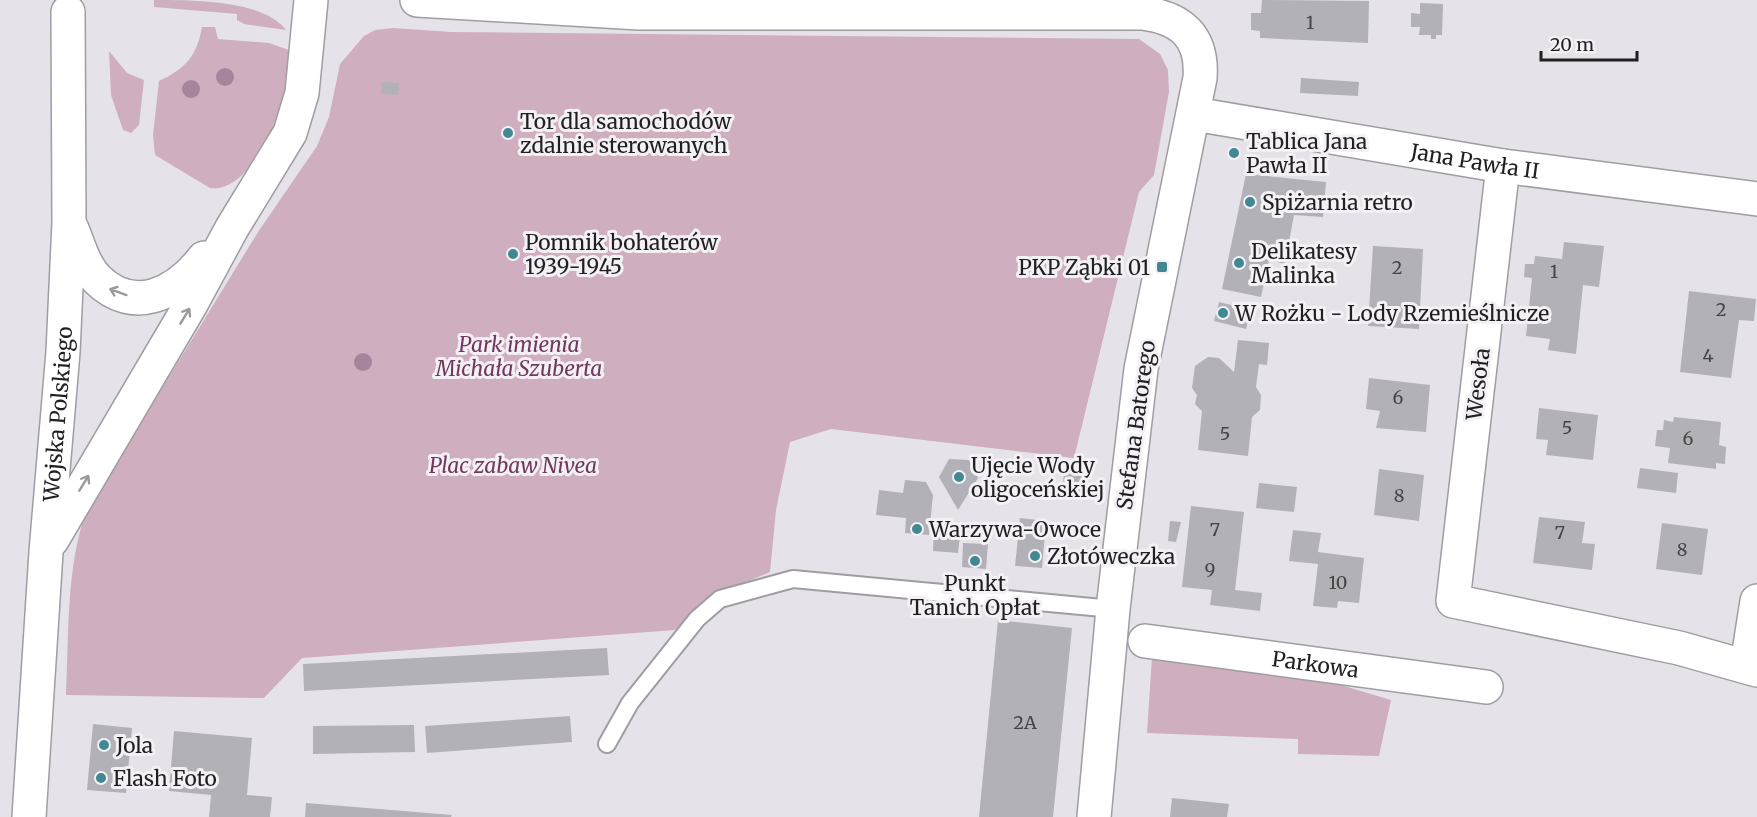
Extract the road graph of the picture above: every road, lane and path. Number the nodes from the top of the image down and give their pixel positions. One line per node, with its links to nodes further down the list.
1 (311, 0): 8 (street)
2 (417, 0): 4 (street, Stefana Batorego)
3 (68, 12): 7 (street, Wojska Polskiego)
4 (1194, 114): 5 (street, Jana Pawła II); 11 (street, Stefana Batorego)
5 (1503, 166): 6 (street, Jana Pawła II); 13 (street, Wesoła)
6 (1757, 199)
7 (69, 222): 8 (street, one-way to 7); 9 (street, Wojska Polskiego)
8 (232, 228): 9 (street, one-way to 8)
9 (46, 552): 16 (street, Wojska Polskiego)
10 (1757, 601): 13 (street)
11 (1113, 609): 15 (lane); 17 (street, Stefana Batorego)
12 (1145, 641): 14 (street, Parkowa)
13 (1752, 668)
14 (1486, 687)
15 (607, 744)
16 (29, 817)
17 (1094, 817)

